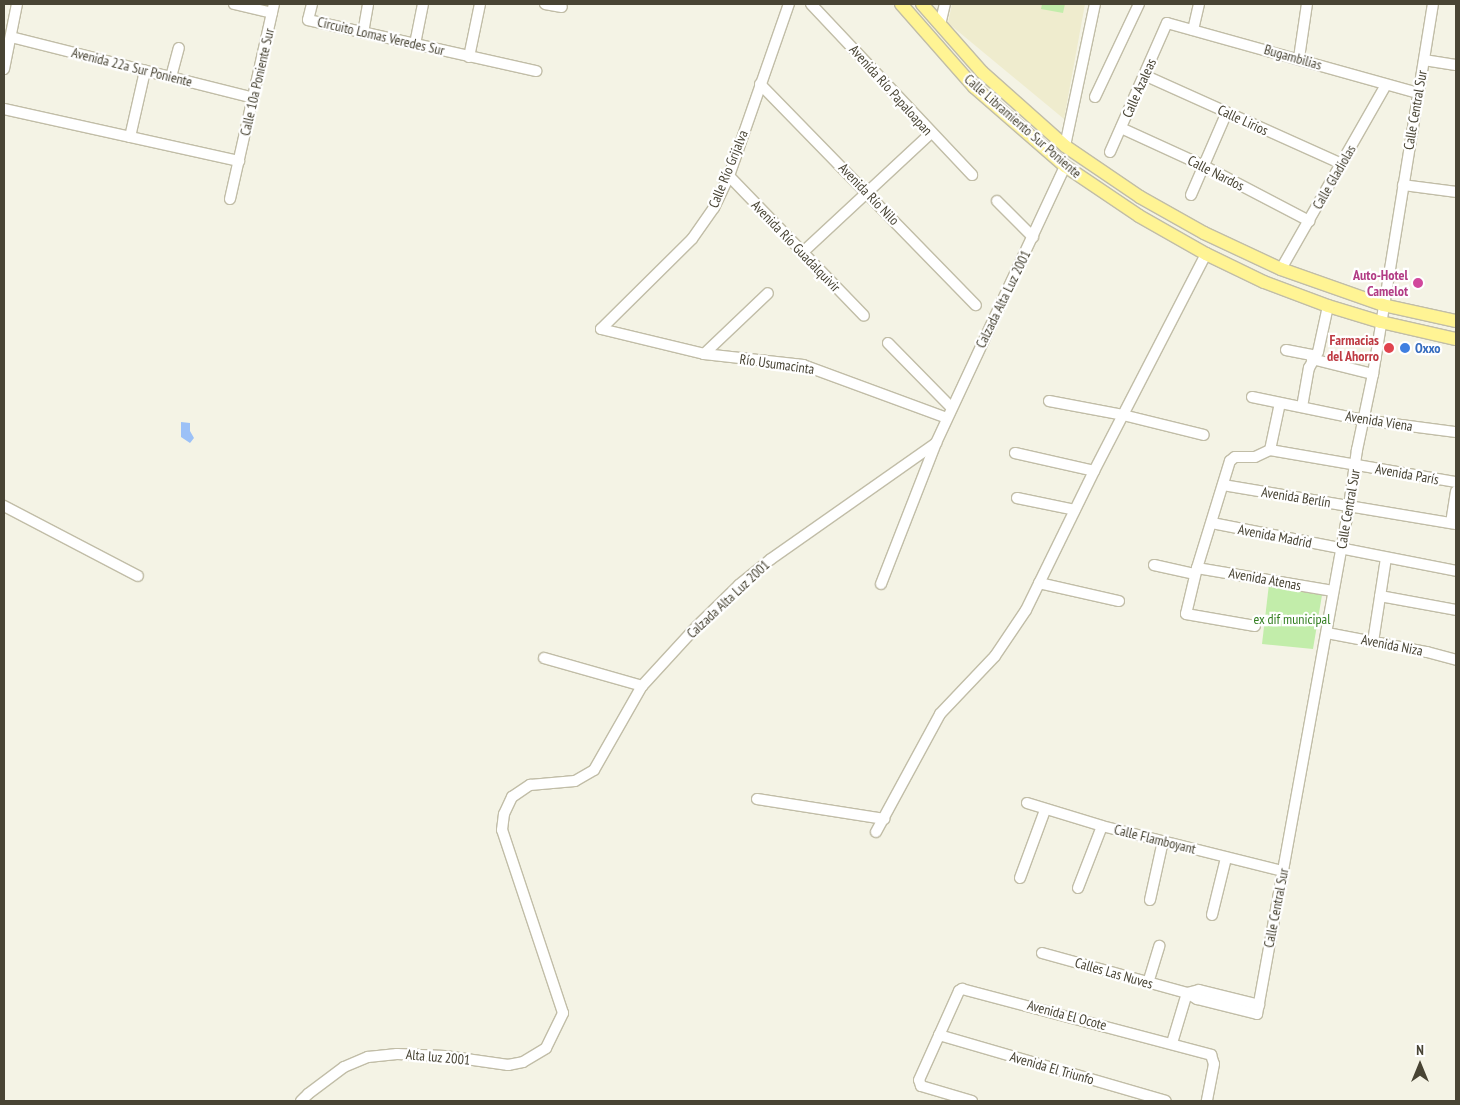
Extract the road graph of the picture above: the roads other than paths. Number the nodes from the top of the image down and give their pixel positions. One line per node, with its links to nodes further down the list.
1 (17, 4): 24 (street)
2 (234, 4): 19 (street)
3 (312, 4): 23 (street, Circuito Lomas Veredes Sur)
4 (368, 4): 23 (street)
5 (423, 4): 25 (street)
6 (480, 4): 27 (street)
7 (545, 4): 18 (street)
8 (789, 4): 36 (street, Calle Río Grijalva)
9 (811, 4): 44 (street, Avenida Río Papaloapan)
10 (901, 4): 50 (main road, Calle Libramiento Sur Poniente)
11 (922, 4): 21 (main road, Calle Libramiento Sur Poniente)
12 (945, 4): 21 (street)
13 (1095, 4): 46 (street)
14 (1139, 4): 39 (street)
15 (1199, 4): 22 (street)
16 (1307, 4): 28 (street)
17 (1433, 4): 29 (street, Calle Central Sur)
18 (562, 7)
19 (273, 8): 40 (street, Calle 10a Poniente Sur)
20 (1168, 23): 22 (street, Bugambilias); 34 (street, Calle Azaleas)
21 (940, 25): 46 (main road, Calle Libramiento Sur Poniente)
22 (1193, 30): 28 (street, Bugambilias)
23 (363, 33): 25 (street, Circuito Lomas Veredes Sur)
24 (11, 37): 31 (street); 32 (street, Avenida 22a Sur Poniente)
25 (414, 44): 27 (street, Circuito Lomas Veredes Sur)
26 (179, 48): 35 (street)
27 (469, 56): 33 (street, Circuito Lomas Veredes Sur)
28 (1298, 58): 37 (street, Bugambilias)
29 (1424, 60): 30 (street); 38 (street, Calle Central Sur)
30 (1456, 65)
31 (4, 68)
32 (145, 71): 35 (street, Avenida 22a Sur Poniente); 45 (street)
33 (536, 71)
34 (1144, 75): 42 (street, Calle Lirios); 43 (street, Calle Azaleas)
35 (171, 77): 40 (street, Avenida 22a Sur Poniente)
36 (760, 84): 53 (street, Calle Río Grijalva); 55 (street, Avenida Río Nilo)
37 (1386, 85): 38 (street, Bugambilias); 49 (street, Calle Gladiolas)
38 (1418, 93): 54 (street, Calle Central Sur)
39 (1095, 97)
40 (253, 98): 48 (street, Calle 10a Poniente Sur)
41 (4, 109): 45 (street)
42 (1227, 112): 49 (street, Calle Lirios); 51 (street)
43 (1121, 128): 47 (street, Calle Azaleas); 51 (street, Calle Nardos)
44 (930, 133): 52 (street, Avenida Río Papaloapan); 55 (street)
45 (130, 137): 48 (street)
46 (1066, 146): 64 (main road, Calle Libramiento Sur Poniente)
47 (1110, 152)
48 (239, 161): 58 (street, Calle 10a Poniente Sur)
49 (1342, 164): 60 (street, Calle Gladiolas)
50 (1065, 166): 61 (street, Calzada Alta Luz 2001); 63 (main road, Calle Libramiento Sur Poniente)
51 (1204, 166): 57 (street); 60 (street, Calle Nardos)
52 (972, 175)
53 (729, 176): 62 (street, Avenida Río Guadalquivir); 72 (street, Calle Río Grijalva)
54 (1403, 185): 56 (street); 67 (street, Calle Central Sur)
55 (868, 192): 62 (street); 66 (street, Avenida Río Nilo)
56 (1456, 192)
57 (1191, 195)
58 (230, 199)
59 (997, 201): 61 (street)
60 (1309, 221): 64 (street, Calle Gladiolas)
61 (1032, 237): 82 (street, Calzada Alta Luz 2001)
62 (803, 252): 69 (street, Avenida Río Guadalquivir)
63 (1206, 254): 68 (main road, Calle Libramiento Sur Poniente); 84 (street)
64 (1281, 269): 67 (main road, Calle Libramiento Sur Poniente)
65 (768, 293): 76 (street)
66 (976, 305)
67 (1383, 305): 70 (main road, Calle Libramiento Sur Poniente); 71 (street, Calle Central Sur)
68 (1328, 306): 71 (main road, Calle Libramiento Sur Poniente); 77 (street)
69 (864, 316)
70 (1456, 321)
71 (1381, 322): 73 (main road, Calle Libramiento Sur Poniente); 78 (street, Calle Central Sur)
72 (601, 329): 76 (street, Río Usumacinta)
73 (1456, 339)
74 (888, 343): 82 (street)
75 (1286, 350): 77 (street)
76 (704, 354): 85 (street, Río Usumacinta)
77 (1312, 359): 78 (street); 83 (street)
78 (1373, 374): 86 (street, Calle Central Sur)
79 (1252, 397): 81 (street, Avenida Viena)
80 (1049, 401): 84 (street)
81 (1280, 403): 83 (street, Avenida Viena); 90 (street)
82 (952, 407): 85 (street, Calzada Alta Luz 2001)
83 (1302, 407): 86 (street, Avenida Viena)
84 (1123, 415): 88 (street); 93 (street)
85 (947, 418): 89 (street, Calzada Alta Luz 2001)
86 (1363, 420): 87 (street, Avenida Viena); 92 (street, Calle Central Sur)
87 (1456, 432)
88 (1204, 435)
89 (936, 443): 110 (street); 120 (street, Calzada Alta Luz 2001)
90 (1270, 450): 92 (street, Avenida París); 95 (street)
91 (1015, 454): 93 (street)
92 (1356, 465): 94 (street, Avenida París); 99 (street, Calle Central Sur)
93 (1094, 471): 100 (street)
94 (1456, 482)
95 (1224, 486): 99 (street, Avenida Berlín); 101 (street)
96 (1456, 491): 102 (street)
97 (1017, 498): 100 (street)
98 (4, 506): 108 (street)
99 (1349, 506): 102 (street, Avenida Berlín); 103 (street, Calle Central Sur)
100 (1075, 510): 109 (street)
101 (1212, 523): 103 (street, Avenida Madrid); 106 (street)
102 (1454, 524)
103 (1340, 549): 104 (street, Avenida Madrid); 111 (street, Calle Central Sur)
104 (1386, 558): 107 (street, Avenida Madrid); 112 (street)
105 (1154, 565): 106 (street, Avenida Atenas)
106 (1196, 571): 111 (street, Avenida Atenas); 115 (street)
107 (1456, 571)
108 (138, 576)
109 (1039, 583): 113 (street); 124 (street)
110 (881, 584)
111 (1333, 590): 116 (street, Calle Central Sur)
112 (1380, 596): 114 (street); 117 (street)
113 (1119, 600)
114 (1456, 610)
115 (1255, 626)
116 (1326, 633): 117 (street, Avenida Niza); 129 (street, Calle Central Sur)
117 (1373, 642): 119 (street, Avenida Niza)
118 (544, 658): 120 (street)
119 (1456, 660)
120 (642, 686): 139 (street, Calzada Alta Luz 2001)
121 (757, 799): 124 (street)
122 (1027, 803): 123 (street, Calle Flamboyant)
123 (1045, 810): 125 (street, Calle Flamboyant); 130 (street)
124 (884, 819): 126 (street)
125 (1102, 826): 127 (street, Calle Flamboyant); 131 (street)
126 (876, 832)
127 (1164, 841): 128 (street, Calle Flamboyant); 132 (street)
128 (1226, 858): 129 (street, Calle Flamboyant); 133 (street)
129 (1283, 871): 138 (street, Calle Central Sur)
130 (1020, 878)
131 (1078, 888)
132 (1150, 900)
133 (1212, 915)
134 (1159, 946): 136 (street)
135 (1042, 953): 136 (street, Calles Las Nuves)
136 (1148, 983): 137 (street, Calles Las Nuves)
137 (1187, 993): 138 (street, Calles Las Nuves); 141 (street)
138 (1258, 1010)
139 (563, 1013): 142 (street, Alta luz 2001)
140 (939, 1035): 141 (street, Avenida El Ocote); 143 (street); 144 (street, Avenida El Triunfo)
141 (1172, 1043): 145 (street, Avenida El Ocote)
142 (301, 1101)
143 (972, 1101)
144 (1166, 1101)
145 (1207, 1101)

